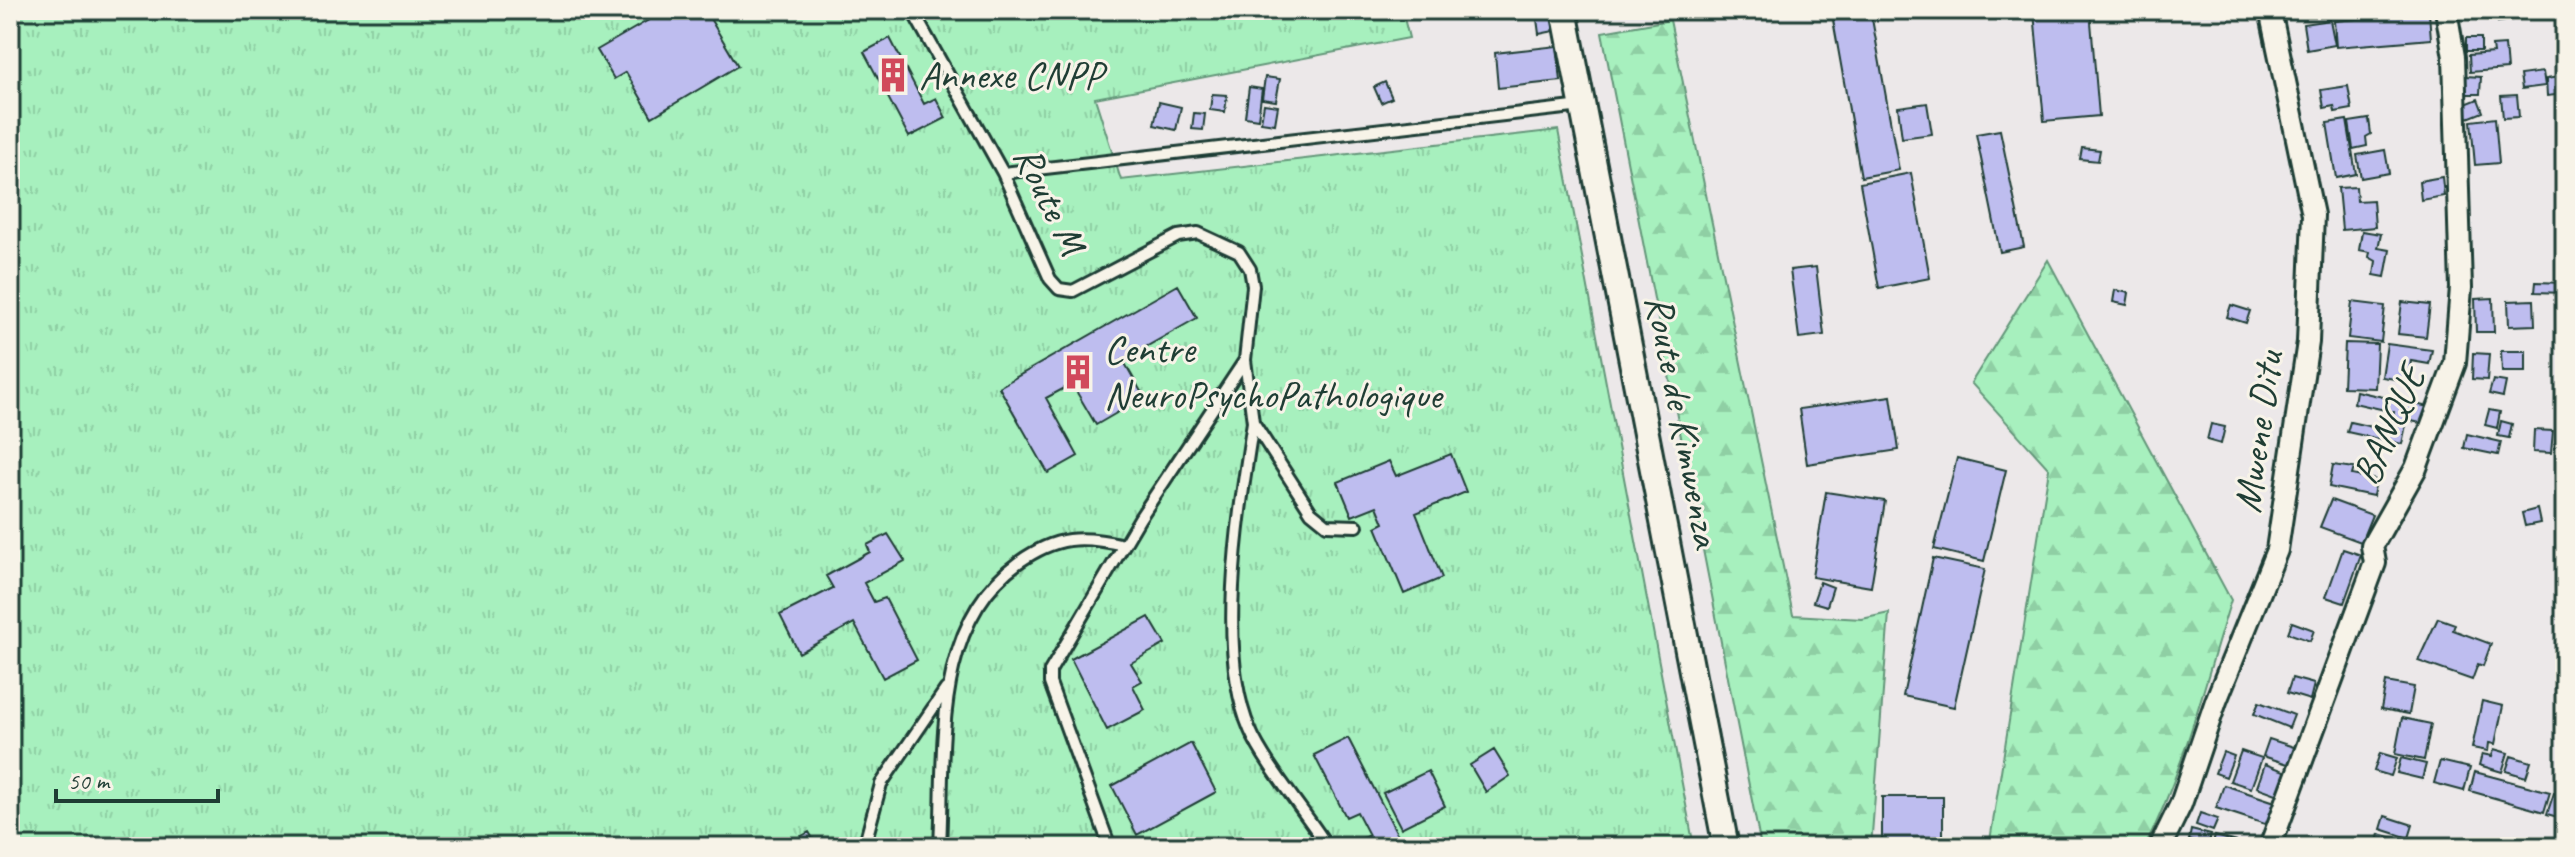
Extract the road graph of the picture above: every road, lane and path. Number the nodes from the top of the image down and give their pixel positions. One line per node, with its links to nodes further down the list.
1 (912, 10): 6 (lane, Route M)
2 (1564, 10): 5 (street, Route de Kimwenza)
3 (2270, 10): 17 (street, Mwene Ditu)
4 (2446, 10): 18 (street, BANQUE)
5 (1582, 106): 6 (lane); 16 (street, Route de Kimwenza)
6 (1003, 173): 7 (lane, Route M)
7 (1245, 360): 8 (lane, Route M); 10 (lane)
8 (1253, 422): 9 (lane, Route M); 12 (lane)
9 (1357, 526)
10 (1124, 545): 11 (lane); 15 (lane)
11 (948, 688): 13 (lane); 14 (lane)
12 (1321, 837)
13 (864, 847)
14 (940, 847)
15 (1110, 847)
16 (1726, 847)
17 (2160, 847)
18 (2270, 847)

